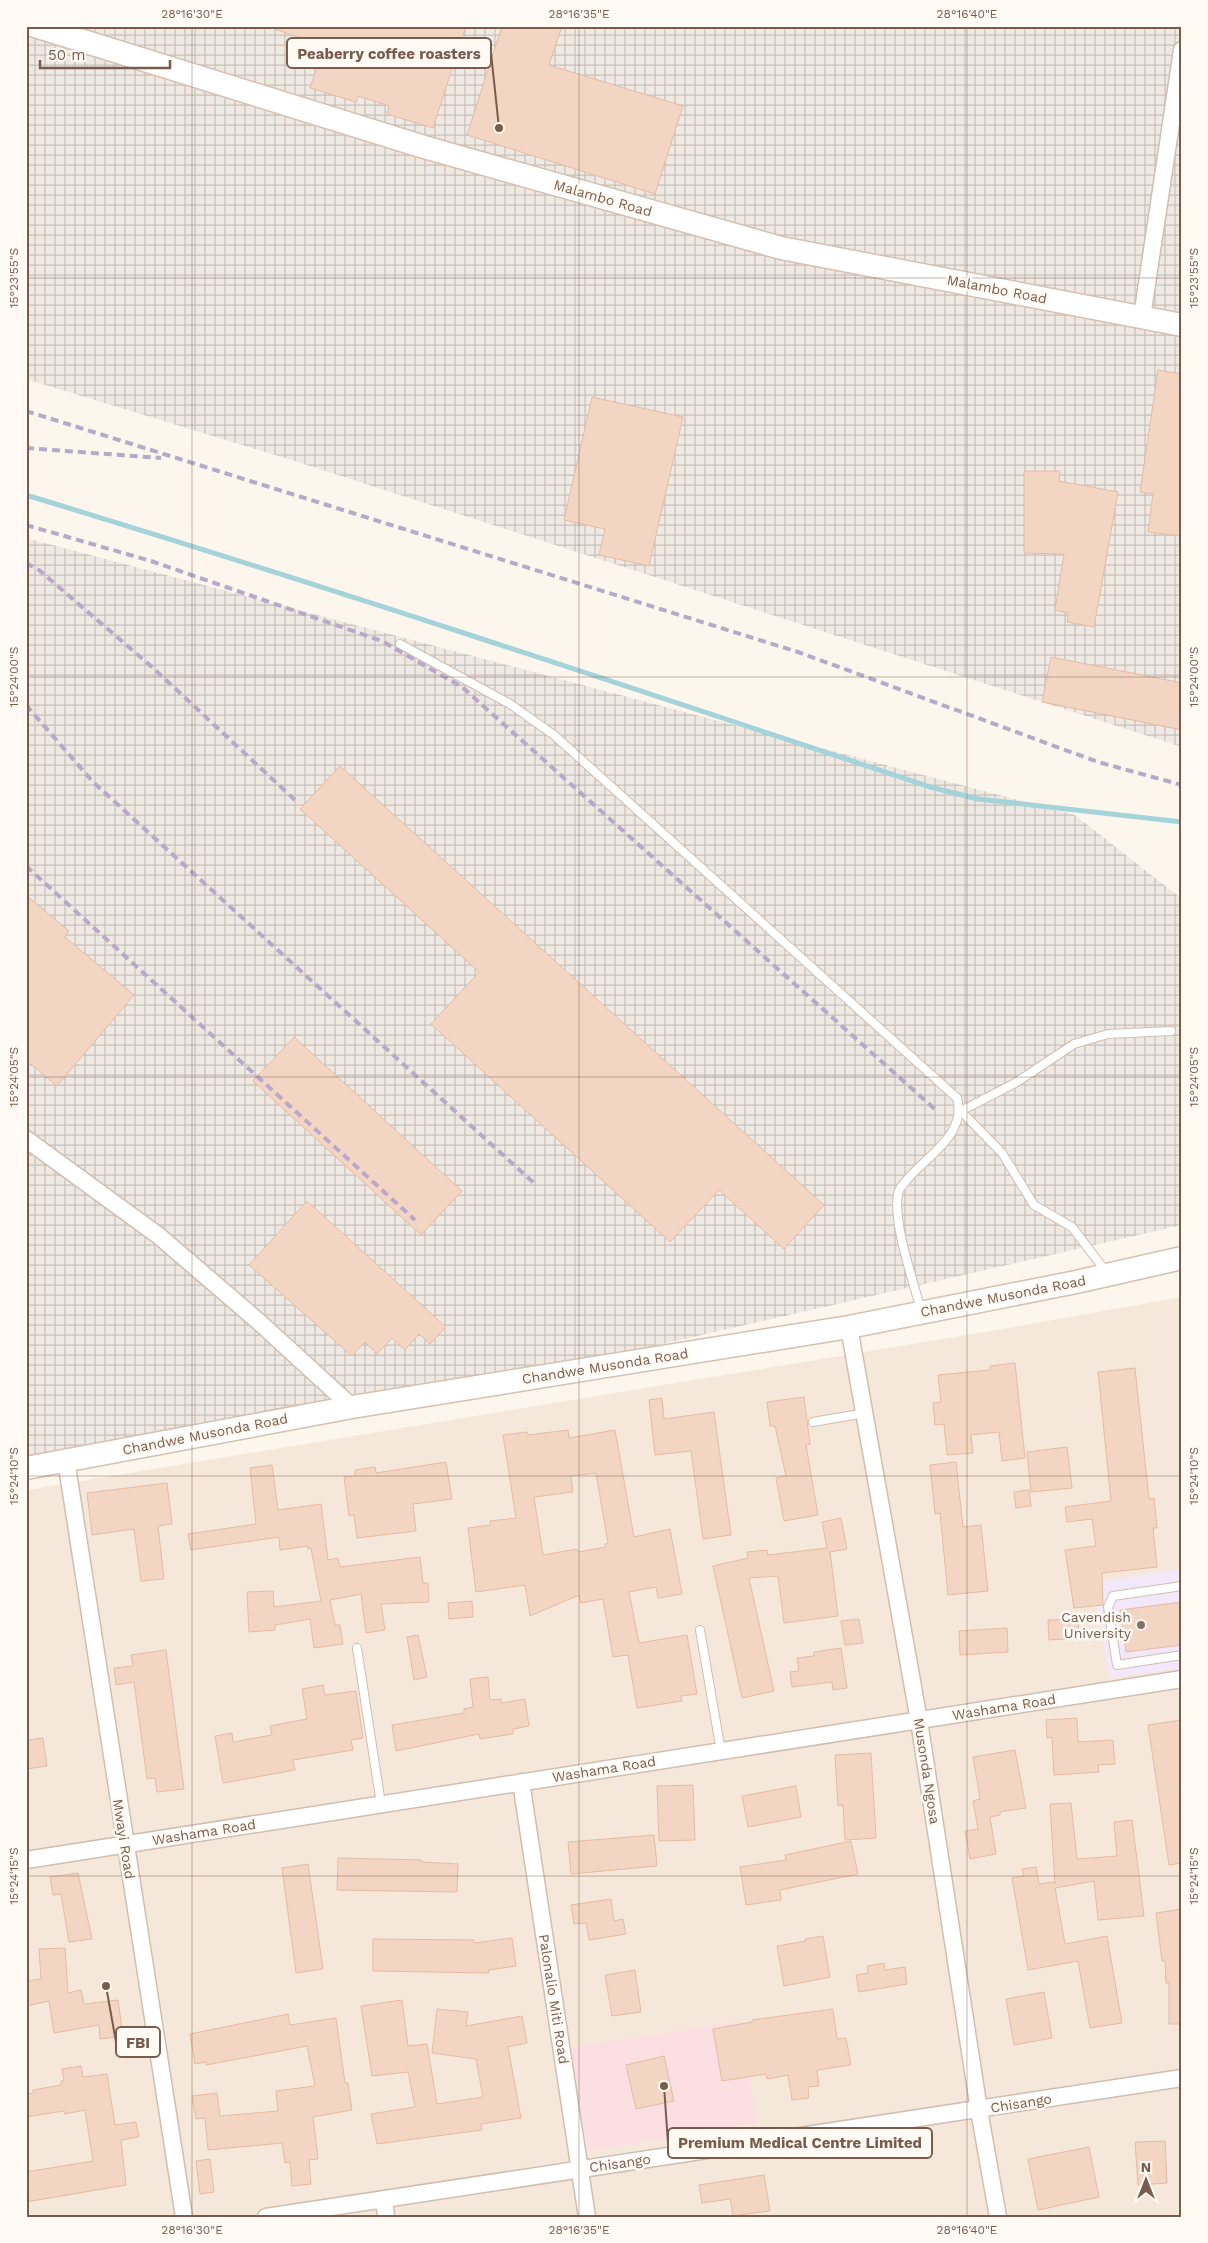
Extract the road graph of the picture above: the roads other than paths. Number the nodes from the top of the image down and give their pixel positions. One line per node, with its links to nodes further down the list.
1 (35, 26): 3 (street, Malambo Road)
2 (1182, 50): 3 (street)
3 (1142, 317): 4 (street, Malambo Road)
4 (1182, 325)
5 (400, 644): 7 (lane)
6 (1172, 1031): 7 (lane)
7 (960, 1111): 10 (lane); 11 (lane)
8 (26, 1139): 13 (street)
9 (1182, 1258): 10 (street, Chandwe Musonda Road)
10 (1109, 1274): 11 (street, Chandwe Musonda Road)
11 (921, 1312): 12 (street, Chandwe Musonda Road)
12 (849, 1327): 13 (street, Chandwe Musonda Road); 14 (street, Musonda Ngosa)
13 (352, 1406): 16 (street, Chandwe Musonda Road)
14 (864, 1413): 15 (lane); 23 (street, Musonda Ngosa)
15 (813, 1422)
16 (66, 1460): 17 (street, Chandwe Musonda Road); 27 (street, Mwayi Road)
17 (26, 1468)
18 (1182, 1586): 21 (lane)
19 (700, 1630): 24 (lane)
20 (357, 1648): 26 (lane)
21 (1182, 1655)
22 (1182, 1679): 23 (street, Washama Road)
23 (920, 1721): 24 (street, Washama Road); 30 (street, Musonda Ngosa)
24 (721, 1751): 25 (street, Washama Road)
25 (521, 1782): 26 (street, Washama Road); 31 (street, Palonalio Miti Road)
26 (382, 1804): 27 (street, Washama Road)
27 (125, 1845): 28 (street, Washama Road); 33 (street, Mwayi Road)
28 (26, 1860)
29 (1182, 2078): 30 (street, Chisango)
30 (979, 2110): 31 (street, Chisango); 37 (street, Musonda Ngosa)
31 (580, 2169): 32 (street, Chisango); 36 (street, Palonalio Miti Road)
32 (384, 2199): 34 (street, Chisango); 35 (street)
33 (184, 2217)
34 (266, 2217)
35 (386, 2217)
36 (587, 2217)
37 (998, 2217)

